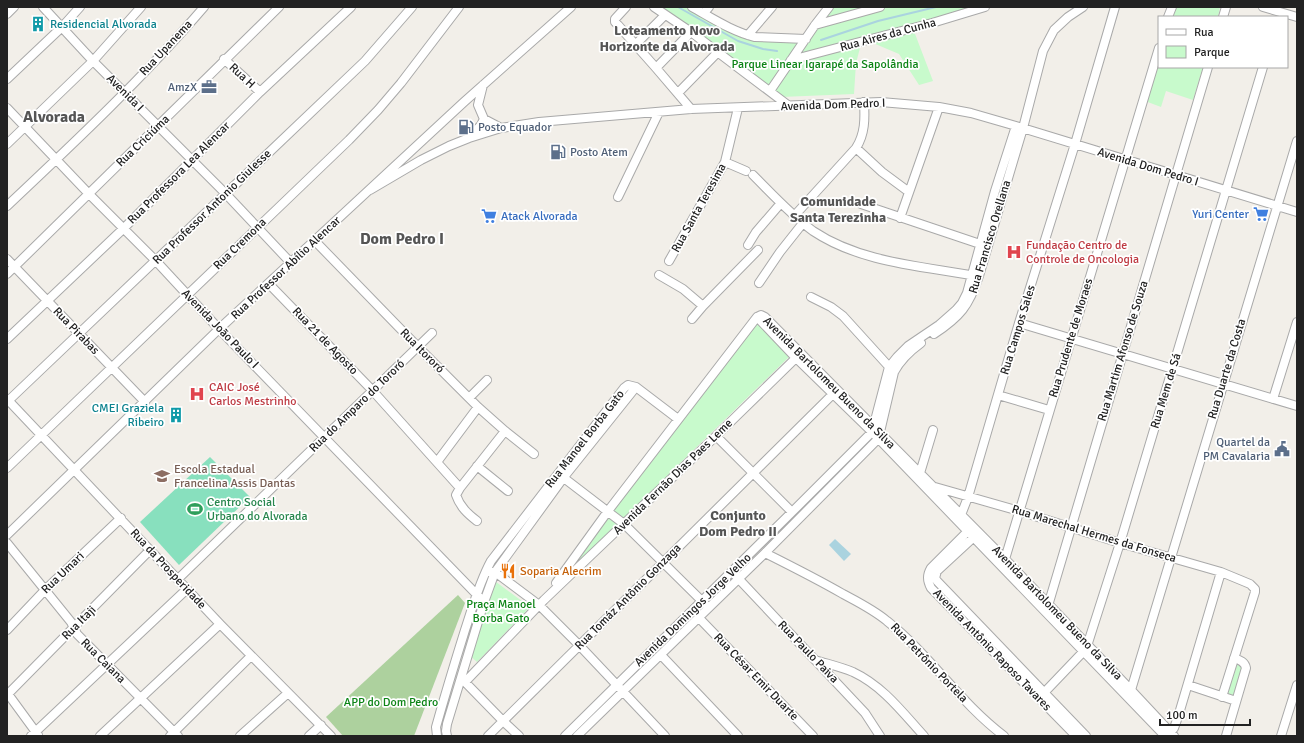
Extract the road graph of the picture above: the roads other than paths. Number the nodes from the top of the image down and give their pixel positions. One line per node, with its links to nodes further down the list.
1 (14, 7): 23 (street)
2 (43, 7): 28 (street, Avenida I)
3 (80, 7): 28 (street)
4 (141, 7): 37 (street)
5 (204, 7): 44 (street, Rua Upanema)
6 (279, 7): 35 (street, Rua Criciúma)
7 (351, 7): 45 (street, Rua Professora Lea Alencar)
8 (412, 7): 76 (street, Rua Professor Antonio Giulesse)
9 (459, 7): 87 (street, Rua Cremona)
10 (571, 7): 42 (street, Rua Professor Abílio Alencar)
11 (626, 7): 32 (street)
12 (654, 7): 24 (street)
13 (692, 7): 21 (street)
14 (772, 7): 30 (street)
15 (830, 7): 25 (street); 27 (street)
16 (880, 7): 25 (street)
17 (984, 7): 36 (street, Rua Aires da Cunha)
18 (1083, 7): 59 (street)
19 (1115, 7): 64 (street, Rua Campos Sales)
20 (1263, 7): 22 (street)
21 (706, 10): 30 (street)
22 (1280, 12): 26 (street)
23 (7, 14)
24 (665, 15): 29 (street); 32 (street)
25 (846, 17): 27 (street)
26 (1297, 17)
27 (815, 25): 31 (street)
28 (62, 27): 37 (street, Avenida I); 41 (street)
29 (691, 32): 34 (street); 38 (street)
30 (748, 35): 31 (street)
31 (806, 39): 36 (street)
32 (635, 45): 38 (street)
33 (1158, 51): 67 (street, Rua Prudente de Moraes)
34 (718, 52): 43 (street); 46 (street)
35 (224, 60): 45 (street, Rua H); 57 (street, Rua Criciúma)
36 (791, 60): 43 (street)
37 (93, 61): 44 (street, Avenida I); 58 (street)
38 (656, 68): 46 (street)
39 (1208, 68): 72 (street, Rua Martim Afonso de Souza)
40 (1263, 68): 74 (street, Rua Mem de Sá)
41 (7, 79)
42 (483, 85): 47 (street, Rua Professor Abílio Alencar); 49 (street)
43 (770, 91): 50 (street)
44 (124, 92): 57 (street, Avenida I); 68 (street, Rua Upanema)
45 (260, 92): 69 (street, Rua Professora Lea Alencar)
46 (678, 93): 54 (street)
47 (464, 102): 49 (street); 65 (street, Rua Professor Abílio Alencar)
48 (864, 102): 50 (street, Avenida Dom Pedro I); 51 (street, Avenida Dom Pedro I); 66 (street)
49 (478, 105): 56 (street)
50 (789, 106): 53 (street, Avenida Dom Pedro I)
51 (939, 107): 59 (street, Avenida Dom Pedro I); 75 (street)
52 (7, 108): 58 (street, Avenida João Paulo I)
53 (738, 108): 54 (street, Avenida Dom Pedro I); 71 (street, Rua Santa Teresima)
54 (691, 110): 55 (street, Avenida Dom Pedro I)
55 (659, 112): 60 (street, Avenida Dom Pedro I); 78 (street)
56 (484, 119): 60 (street); 61 (street)
57 (158, 126): 69 (street, Avenida I); 77 (street, Rua Criciúma)
58 (25, 127): 63 (street); 68 (street, Avenida João Paulo I)
59 (1019, 127): 64 (street, Avenida Dom Pedro I); 90 (street, Rua Francisco Orellana); 100 (street, Rua Francisco Orellana)
60 (501, 128): 61 (street, Avenida Dom Pedro I)
61 (469, 138): 70 (street, Avenida Dom Pedro I)
62 (1297, 141): 82 (street, Rua Duarte da Costa)
63 (7, 144)
64 (1075, 144): 67 (street, Avenida Dom Pedro I); 110 (street, Rua Campos Sales)
65 (415, 148): 70 (street); 73 (street, Rua Professor Abílio Alencar)
66 (856, 148): 75 (street); 84 (street)
67 (1125, 159): 72 (street, Avenida Dom Pedro I); 115 (street, Rua Prudente de Moraes)
68 (56, 160): 77 (street, Avenida João Paulo I); 81 (street, Rua Upanema)
69 (191, 160): 76 (street, Avenida I); 88 (street, Rua Professora Lea Alencar)
70 (421, 160): 73 (street, Avenida Dom Pedro I)
71 (725, 162): 79 (street); 94 (street, Rua Santa Teresima)
72 (1176, 175): 74 (street, Avenida Dom Pedro I); 117 (street, Rua Martim Afonso de Souza)
73 (370, 190): 89 (street, Rua Professor Abílio Alencar)
74 (1226, 191): 82 (street, Avenida Dom Pedro I); 120 (street, Rua Mem de Sá)
75 (909, 192): 85 (street)
76 (225, 193): 87 (street, Avenida I); 95 (street, Rua Professor Antonio Giulesse)
77 (88, 194): 88 (street, Avenida João Paulo I); 97 (street, Rua Criciúma)
78 (618, 197)
79 (781, 203): 84 (street); 91 (street)
80 (861, 204): 85 (street)
81 (7, 206)
82 (1278, 206): 83 (street, Avenida Dom Pedro I); 123 (street, Rua Duarte da Costa)
83 (1297, 212)
84 (795, 215): 86 (street)
85 (900, 218): 90 (street)
86 (803, 223): 100 (street); 101 (street)
87 (257, 228): 96 (street, Avenida I); 103 (street, Rua Cremona)
88 (123, 229): 95 (street, Avenida João Paulo I); 105 (street, Rua Professora Lea Alencar)
89 (315, 241): 96 (street, Rua Professor Abílio Alencar); 116 (street, Rua Itororó)
90 (980, 244): 100 (street, Rua Francisco Orellana)
91 (748, 245)
92 (758, 250): 106 (street)
93 (7, 259): 97 (street, Rua Pirabas)
94 (669, 261)
95 (156, 262): 103 (street, Avenida João Paulo I); 112 (street, Rua Professor Antonio Giulesse)
96 (291, 263): 102 (street, Rua Professor Abílio Alencar)
97 (14, 266): 98 (street, Rua Criciúma); 105 (street, Rua Pirabas)
98 (7, 274)
99 (659, 275): 106 (street)
100 (976, 276): 121 (street, Rua Francisco Orellana)
101 (759, 283)
102 (269, 284): 111 (street, Rua Professor Abílio Alencar); 124 (street, Rua 21 de Agosto)
103 (187, 295): 111 (street, Avenida João Paulo I); 119 (street, Rua Cremona)
104 (811, 297): 121 (street)
105 (46, 300): 112 (street, Rua Pirabas); 114 (street, Rua Professora Lea Alencar)
106 (703, 306): 108 (street)
107 (757, 317): 118 (street, Avenida Bartolomeu Bueno da Silva); 134 (street, Avenida Fernão Dias Paes Leme)
108 (692, 319)
109 (1297, 322): 128 (street)
110 (1019, 324): 115 (street); 126 (street, Rua Campos Sales)
111 (219, 329): 130 (street, Rua Professor Abílio Alencar); 140 (street, Avenida João Paulo I)
112 (78, 333): 119 (street, Rua Pirabas); 129 (street, Rua Professor Antonio Giulesse)
113 (432, 334): 116 (street, Rua do Amparo do Tororó)
114 (7, 338)
115 (1072, 339): 117 (street); 133 (street, Rua Prudente de Moraes)
116 (418, 347): 124 (street, Rua do Amparo do Tororó); 127 (street, Rua Itororó)
117 (1122, 354): 120 (street); 160 (street, Rua Martim Afonso de Souza)
118 (799, 355): 125 (street, Avenida Bartolomeu Bueno da Silva); 139 (street, Avenida Fernão Dias Paes Leme)
119 (111, 367): 130 (street, Rua Pirabas); 138 (street, Rua Cremona)
120 (1172, 369): 123 (street); 165 (street, Rua Mem de Sá)
121 (892, 370): 137 (street, Rua Francisco Orellana)
122 (487, 380): 127 (street)
123 (1223, 384): 128 (street); 168 (street, Rua Duarte da Costa)
124 (372, 390): 140 (street, Rua do Amparo do Tororó); 142 (street, Rua 21 de Agosto)
125 (835, 392): 137 (street, Avenida Bartolomeu Bueno da Silva); 146 (street, Rua Tomáz Antônio Gonzaga)
126 (998, 395): 133 (street); 152 (street, Rua Campos Sales)
127 (469, 398): 132 (street, Rua Itororó)
128 (1273, 399): 131 (street)
129 (8, 401): 138 (street, Rua da Prosperidade)
130 (145, 402): 145 (street, Rua Professor Abílio Alencar)
131 (1297, 406)
132 (478, 407): 136 (street, Rua Itororó); 142 (street)
133 (1049, 410): 154 (street, Rua Prudente de Moraes)
134 (678, 419): 148 (street, Rua Manoel Borba Gato); 153 (street, Avenida Fernão Dias Paes Leme)
135 (933, 430): 147 (street)
136 (505, 431): 141 (street, Rua Itororó); 143 (street)
137 (876, 432): 147 (street, Avenida Bartolomeu Bueno da Silva); 150 (street, Avenida Bartolomeu Bueno da Silva); 155 (street, Avenida Domingos Jorge Velho); 167 (street, Avenida Domingos Jorge Velho)
138 (41, 435): 144 (street, Rua Cremona); 145 (street, Rua da Prosperidade)
139 (716, 436): 146 (street); 159 (street, Avenida Fernão Dias Paes Leme)
140 (325, 438): 175 (street, Rua do Amparo do Tororó); 180 (street, Avenida João Paulo I)
141 (534, 454)
142 (437, 462): 149 (street, Rua 21 de Agosto)
143 (477, 466): 149 (street); 151 (street)
144 (7, 468)
145 (75, 470): 157 (street, Rua da Prosperidade); 162 (street, Rua Professor Abílio Alencar)
146 (753, 473): 155 (street); 170 (street, Rua Tomáz Antônio Gonzaga)
147 (920, 473): 150 (street, Avenida Bartolomeu Bueno da Silva)
148 (561, 475): 153 (street); 171 (street, Rua Manoel Borba Gato); 172 (street, Rua Manoel Borba Gato)
149 (460, 488): 158 (street)
150 (931, 489): 152 (street, Rua Marechal Hermes da Fonseca); 156 (street, Avenida Bartolomeu Bueno da Silva); 161 (street, Avenida Bartolomeu Bueno da Silva)
151 (508, 491)
152 (968, 497): 154 (street, Rua Marechal Hermes da Fonseca); 156 (street, Rua Campos Sales)
153 (608, 511): 159 (street); 183 (street, Avenida Fernão Dias Paes Leme)
154 (1019, 511): 160 (street, Rua Marechal Hermes da Fonseca); 169 (street, Rua Prudente de Moraes)
155 (792, 512): 173 (street, Avenida Domingos Jorge Velho)
156 (961, 515): 161 (street, Avenida Bartolomeu Bueno da Silva)
157 (121, 518): 166 (street, Rua da Prosperidade); 179 (street, Rua Umari)
158 (477, 521)
159 (624, 524): 170 (street); 183 (street, Avenida Fernão Dias Paes Leme)
160 (1070, 527): 165 (street, Rua Marechal Hermes da Fonseca); 184 (street, Rua Martim Afonso de Souza)
161 (970, 529): 163 (street, Avenida Bartolomeu Bueno da Silva); 177 (street, Avenida Antônio Raposo Tavares)
162 (7, 534)
163 (976, 535): 169 (street, Avenida Bartolomeu Bueno da Silva); 177 (street, Avenida Antônio Raposo Tavares); 186 (street, Avenida Bartolomeu Bueno da Silva)
164 (7, 543): 179 (street, Rua Caiana)
165 (1120, 543): 168 (street, Rua Marechal Hermes da Fonseca); 193 (street, Rua Mem de Sá)
166 (150, 550): 175 (street, Rua da Prosperidade); 189 (street, Rua Itaji)
167 (765, 553): 176 (street, Avenida Domingos Jorge Velho); 236 (street, Rua Petrônio Portela)
168 (1170, 557): 174 (street, Rua Marechal Hermes da Fonseca); 206 (street, Rua Duarte da Costa)
169 (1005, 559): 184 (street, Avenida Bartolomeu Bueno da Silva)
170 (663, 563): 181 (street); 191 (street, Rua Tomáz Antônio Gonzaga)
171 (485, 572): 172 (street); 180 (street, Rua Manoel Borba Gato)
172 (496, 572): 182 (street, Rua Manoel Borba Gato); 183 (street)
173 (732, 572): 176 (street, Rua Paulo Paiva); 181 (street, Avenida Domingos Jorge Velho)
174 (1221, 572): 196 (street, Rua Marechal Hermes da Fonseca); 205 (street)
175 (178, 579): 178 (street, Rua da Prosperidade)
176 (738, 579): 185 (street, Avenida Domingos Jorge Velho); 198 (street, Rua Paulo Paiva)
177 (934, 584): 210 (street, Avenida Antônio Raposo Tavares)
178 (187, 589): 188 (street, Rua da Prosperidade); 199 (street)
179 (45, 590): 189 (street, Rua Caiana); 190 (street, Rua Umari)
180 (476, 594): 182 (street, Avenida João Paulo I); 192 (street, Rua Manoel Borba Gato)
181 (701, 601): 185 (street); 203 (street, Avenida Domingos Jorge Velho)
182 (484, 602): 197 (street, Rua Manoel Borba Gato)
183 (541, 602): 191 (street); 200 (street, Avenida Fernão Dias Paes Leme)
184 (1049, 604): 186 (street, Rua Martim Afonso de Souza); 193 (street, Avenida Bartolomeu Bueno da Silva)
185 (709, 608): 187 (street, Avenida Domingos Jorge Velho)
186 (1045, 613): 193 (street, Avenida Bartolomeu Bueno da Silva)
187 (699, 618): 194 (street, Avenida Domingos Jorge Velho); 233 (street, Rua César Emir Duarte)
188 (220, 624): 195 (street, Rua da Prosperidade); 212 (street)
189 (74, 628): 199 (street, Rua Caiana); 209 (street, Rua Itaji)
190 (7, 630)
191 (579, 645): 203 (street); 214 (street, Rua Tomáz Antônio Gonzaga)
192 (459, 649): 197 (street); 201 (street, Rua Manoel Borba Gato)
193 (1085, 649): 206 (street, Avenida Bartolomeu Bueno da Silva); 210 (street, Rua Mem de Sá); 219 (street, Avenida Bartolomeu Bueno da Silva)
194 (660, 655): 207 (street, Avenida Domingos Jorge Velho); 232 (street)
195 (251, 656): 208 (street, Rua da Prosperidade); 218 (street)
196 (1234, 658): 211 (street); 213 (street)
197 (467, 660): 200 (street); 202 (street, Rua Manoel Borba Gato)
198 (814, 660): 234 (street, Rua Paulo Paiva); 235 (street)
199 (106, 664): 212 (street, Rua Caiana); 217 (street)
200 (478, 667): 202 (street, Avenida Fernão Dias Paes Leme)
201 (452, 670): 202 (street); 224 (street, Rua Manoel Borba Gato)
202 (463, 680): 214 (street); 225 (street, Rua Manoel Borba Gato)
203 (616, 684): 207 (street); 228 (street, Avenida Domingos Jorge Velho)
204 (1297, 684): 240 (street)
205 (1188, 686): 211 (street); 219 (street)
206 (1131, 690): 219 (street, Avenida Bartolomeu Bueno da Silva)
207 (623, 692): 216 (street, Avenida Domingos Jorge Velho); 231 (street)
208 (288, 693): 215 (street, Rua da Prosperidade); 221 (street)
209 (7, 694): 217 (street)
210 (1042, 695): 237 (street, Avenida Antônio Raposo Tavares); 238 (street, Avenida Antônio Raposo Tavares)
211 (1222, 697): 213 (street)
212 (141, 699): 218 (street, Rua Caiana); 220 (street)
213 (1236, 701): 239 (street)
214 (503, 721): 226 (street, Rua Tomáz Antônio Gonzaga); 227 (street)
215 (321, 725): 222 (street); 223 (street, Rua da Prosperidade)
216 (584, 729): 229 (street, Avenida Domingos Jorge Velho); 230 (street)
217 (35, 735)
218 (174, 735)
219 (1169, 735)
220 (100, 736)
221 (240, 736)
222 (309, 736)
223 (332, 736)
224 (437, 736)
225 (447, 736)
226 (488, 736)
227 (519, 736)
228 (565, 736)
229 (577, 736)
230 (590, 736)
231 (665, 736)
232 (738, 736)
233 (813, 736)
234 (880, 736)
235 (924, 736)
236 (1004, 736)
237 (1076, 736)
238 (1086, 736)
239 (1226, 736)
240 (1281, 736)

